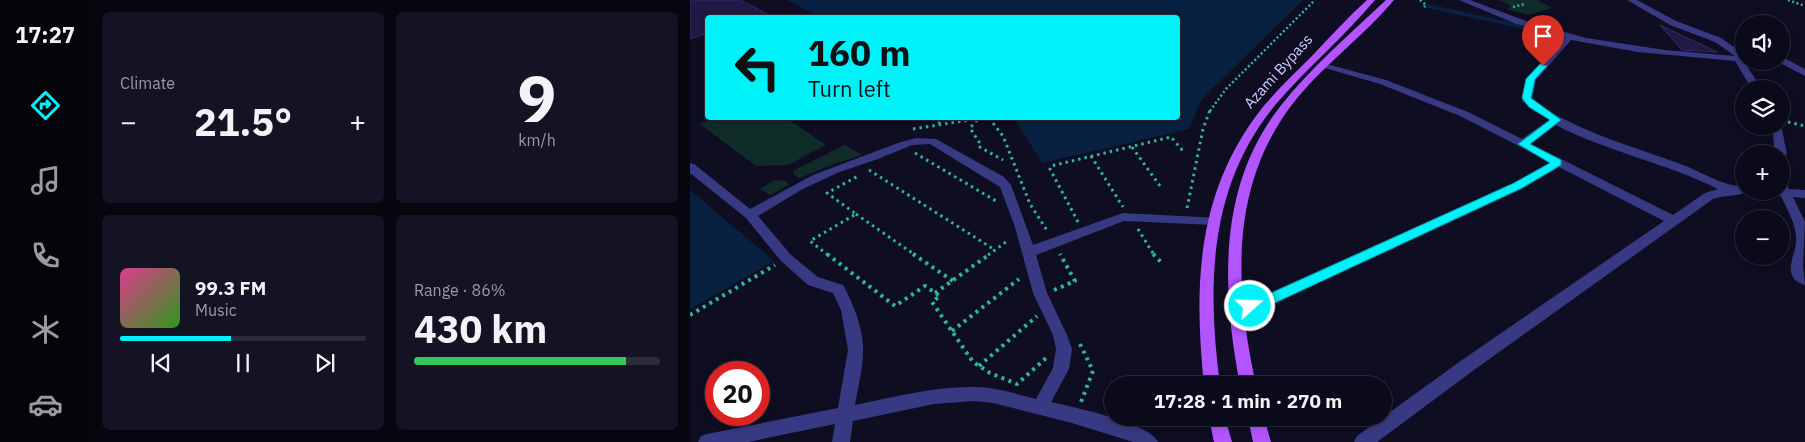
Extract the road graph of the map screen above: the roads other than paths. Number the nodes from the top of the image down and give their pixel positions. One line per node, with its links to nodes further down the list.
1 (1371, 0): 23 (main road, Azami Bypass)
2 (1390, 0): 11 (main road, Azami Bypass)
3 (1463, 0): 5 (street)
4 (1636, 0): 6 (street)
5 (1570, 36): 7 (street); 13 (street)
6 (1735, 53)
7 (1735, 58)
8 (1790, 61): 9 (street)
9 (1805, 62)
10 (1790, 65): 12 (street)
11 (1323, 66): 14 (street); 27 (main road, Azami Bypass)
12 (1805, 73)
13 (1556, 120): 14 (street); 17 (street)
14 (1523, 144): 15 (street)
15 (1557, 163): 24 (street); 27 (street)
16 (690, 167): 22 (street)
17 (1735, 189)
18 (1735, 190): 24 (street)
19 (1790, 190): 20 (street)
20 (1805, 194)
21 (1790, 199): 26 (street)
22 (750, 214): 25 (street); 31 (street)
23 (1214, 221): 25 (street); 28 (main road, Azami Bypass)
24 (1674, 221): 39 (street)
25 (1029, 252): 30 (street)
26 (1805, 280)
27 (1236, 306): 29 (main road, Azami Bypass)
28 (1211, 376)
29 (1246, 376)
30 (1040, 407): 31 (street); 36 (street)
31 (846, 414): 34 (street); 35 (street)
32 (1219, 426): 37 (main road)
33 (1258, 426): 38 (main road)
34 (707, 442)
35 (841, 442)
36 (1149, 442)
37 (1223, 442)
38 (1262, 442)
39 (1362, 442)

